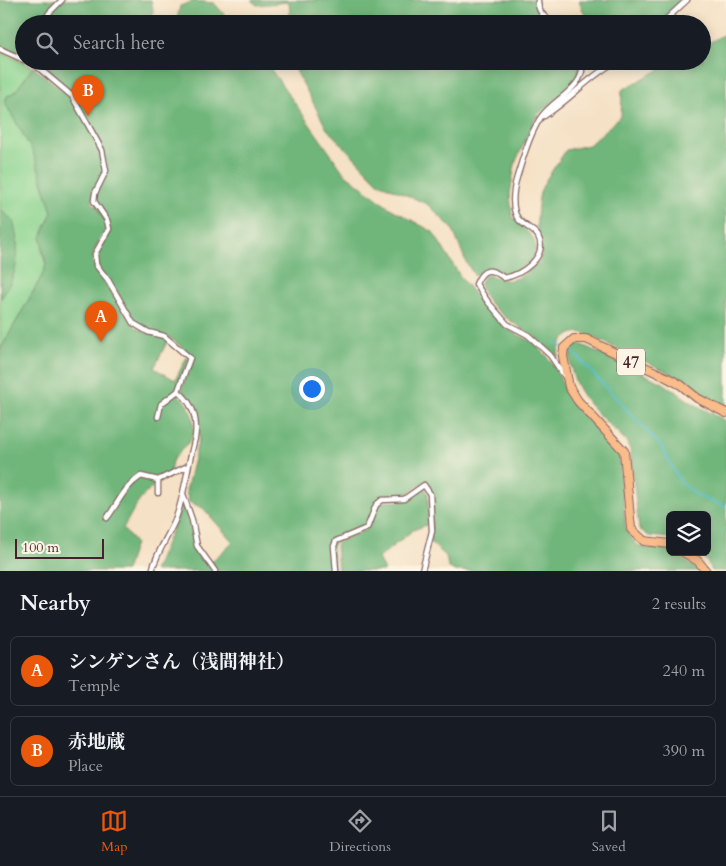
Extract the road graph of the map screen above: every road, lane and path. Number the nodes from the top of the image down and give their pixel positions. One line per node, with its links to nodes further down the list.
1 (62, 0): 4 (street)
2 (538, 0): 5 (street)
3 (687, 0): 6 (street)
4 (48, 15)
5 (542, 15)
6 (671, 15)
7 (0, 49): 8 (street)
8 (15, 56)
9 (41, 70): 14 (street)
10 (582, 70): 12 (street)
11 (604, 70): 12 (street)
12 (541, 118): 13 (street)
13 (567, 380): 15 (main road, 47); 22 (main road, 47)
14 (178, 391): 16 (street); 17 (street)
15 (726, 414)
16 (158, 417)
17 (188, 466): 18 (street); 19 (street)
18 (158, 480): 20 (street); 21 (street)
19 (182, 492): 24 (street); 25 (street)
20 (158, 493)
21 (107, 518)
22 (666, 544)
23 (690, 556): 28 (main road)
24 (152, 571)
25 (216, 571)
26 (336, 571): 27 (street)
27 (422, 571)
28 (706, 571)

